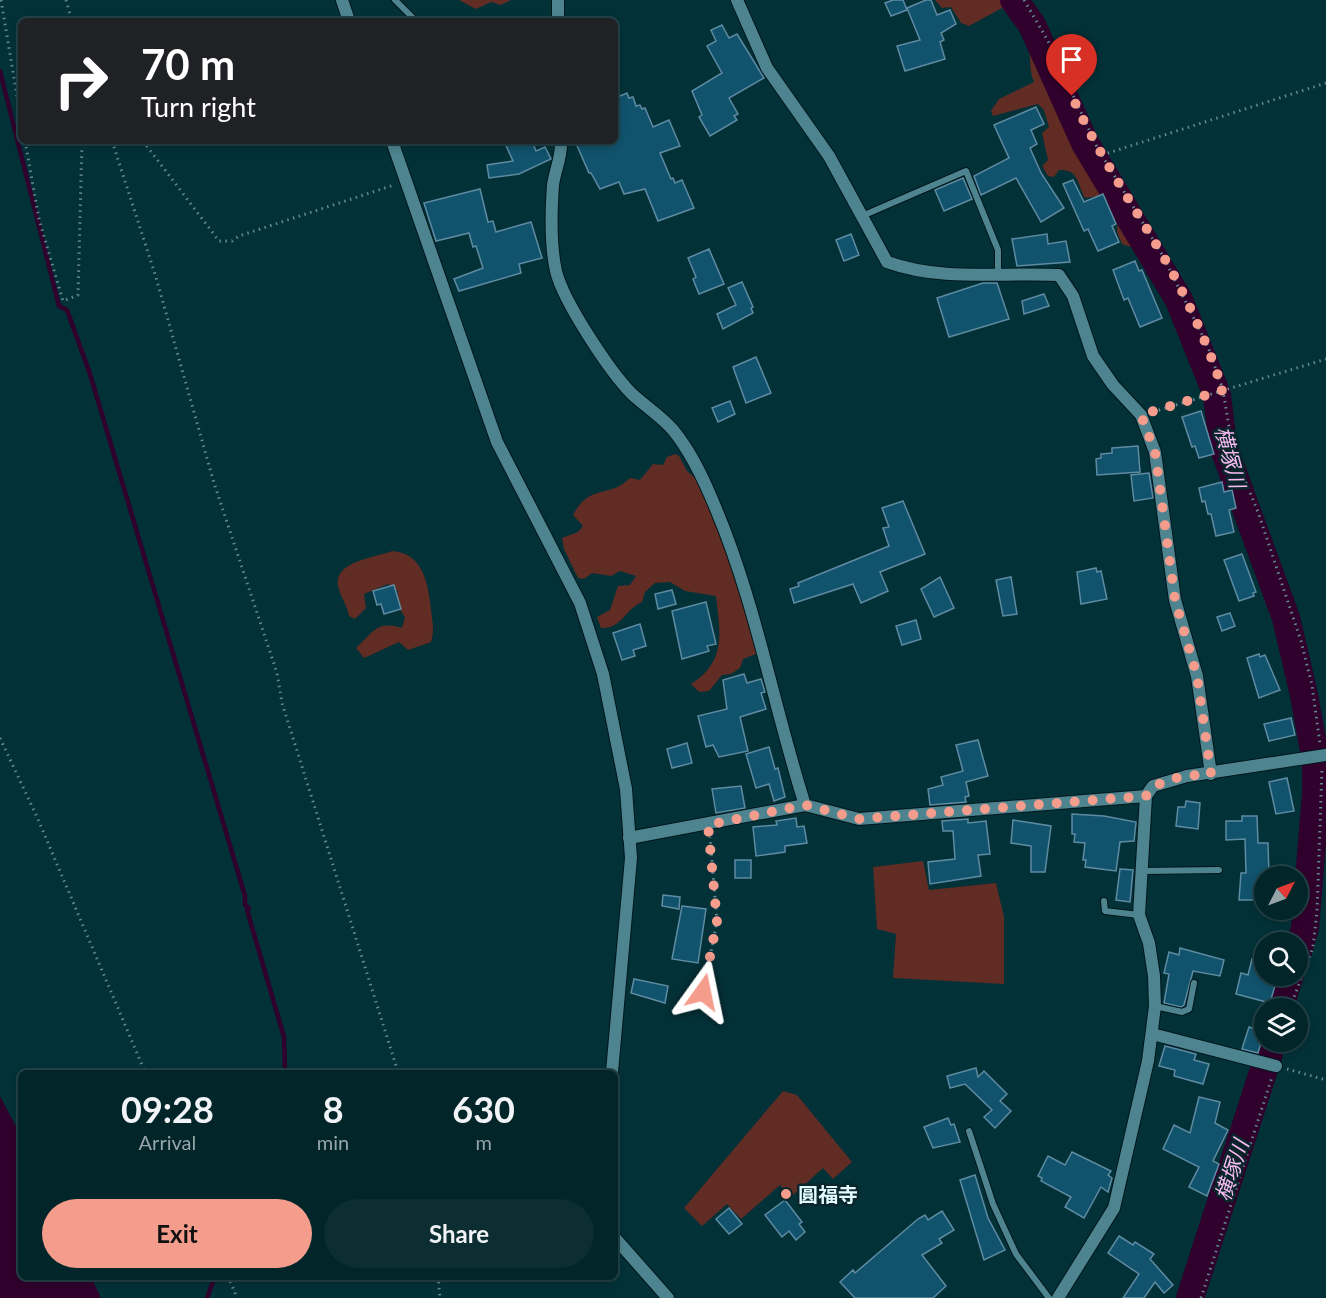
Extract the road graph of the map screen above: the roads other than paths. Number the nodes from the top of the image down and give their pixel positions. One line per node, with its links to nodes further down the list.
1 (342, 0): 5 (street)
2 (395, 0): 6 (lane)
3 (558, 0): 7 (street)
4 (737, 0): 10 (street)
5 (348, 18)
6 (413, 18)
7 (558, 18)
8 (394, 144): 16 (street)
9 (561, 144): 15 (street)
10 (862, 216): 11 (street); 11 (lane)
11 (998, 277): 13 (street)
12 (1324, 755): 13 (street)
13 (1211, 774): 14 (street)
14 (1146, 796): 15 (street); 18 (street)
15 (805, 805): 16 (street)
16 (629, 838): 25 (street)
17 (1219, 870): 18 (lane)
18 (1143, 871): 20 (street)
19 (1104, 901): 20 (lane)
20 (1139, 915): 22 (street)
21 (1194, 984): 22 (lane)
22 (1155, 1006): 23 (street)
23 (1152, 1034): 24 (street); 30 (street)
24 (1276, 1066)
25 (612, 1070)
26 (969, 1131): 29 (lane)
27 (618, 1241): 28 (street)
28 (668, 1298)
29 (1049, 1298)
30 (1058, 1298)

